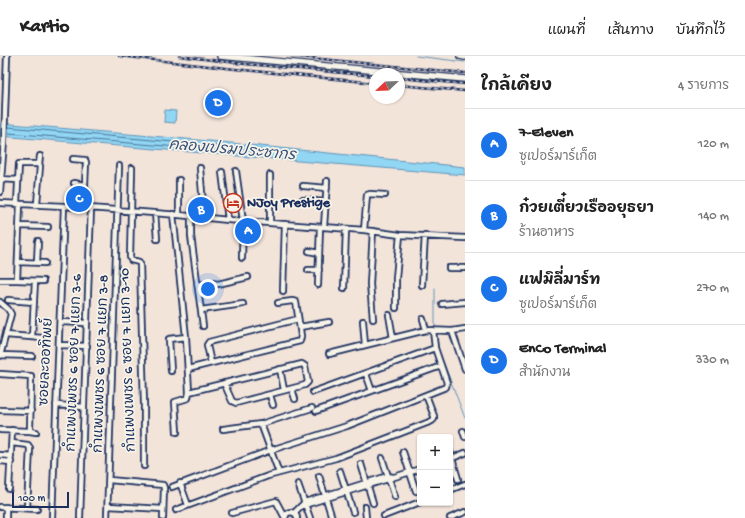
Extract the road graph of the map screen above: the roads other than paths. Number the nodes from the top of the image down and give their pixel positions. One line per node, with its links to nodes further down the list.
1 (7, 56): 15 (street)
2 (220, 56): 5 (main road)
3 (460, 56): 4 (main road)
4 (465, 57)
5 (465, 79)
6 (40, 156): 8 (street)
7 (73, 159): 20 (street)
8 (39, 165): 16 (street); 29 (street)
9 (119, 166): 33 (street, กำแพงเพชร 6 ซอย 7 แยก 3-8)
10 (132, 168): 34 (street)
11 (200, 168): 39 (street)
12 (222, 172): 40 (street)
13 (236, 172): 41 (street)
14 (270, 175): 42 (street)
15 (0, 178): 16 (street); 23 (street)
16 (18, 180): 28 (street)
17 (179, 180): 37 (street)
18 (327, 181): 22 (street)
19 (74, 183): 20 (street)
20 (85, 185): 31 (street)
21 (303, 186): 22 (street)
22 (327, 188): 26 (street)
23 (0, 192)
24 (385, 195): 48 (street)
25 (302, 200): 26 (street)
26 (326, 202): 46 (street)
27 (0, 203): 28 (street)
28 (18, 204): 29 (street); 44 (street)
29 (37, 204): 30 (street)
30 (64, 206): 31 (street); 89 (street, ซอยละออทิพย์)
31 (84, 208): 32 (street)
32 (91, 208): 33 (street); 91 (street, กำแพงเพชร 6 ซอย 7 แยก 3-6)
33 (117, 210): 34 (street); 161 (street, กำแพงเพชร 6 ซอย 7 แยก 3-8)
34 (131, 211): 35 (street); 153 (street, กำแพงเพชร 6 ซอย 7 แยก 3-10)
35 (155, 213): 36 (street); 53 (street)
36 (173, 214): 37 (street); 100 (street)
37 (179, 214): 38 (street)
38 (191, 216): 39 (street); 70 (street)
39 (204, 217): 40 (street)
40 (228, 220): 41 (street)
41 (243, 221): 42 (street); 57 (street)
42 (270, 223): 43 (street)
43 (285, 224): 46 (street); 74 (street)
44 (19, 226): 45 (street); 58 (street)
45 (48, 227)
46 (322, 227): 47 (street); 56 (street)
47 (346, 229): 48 (street); 73 (street)
48 (364, 230): 49 (street)
49 (373, 231): 50 (street); 86 (street)
50 (400, 235): 51 (street); 82 (street)
51 (425, 235): 52 (street); 72 (street)
52 (465, 238)
53 (157, 239)
54 (38, 241): 59 (street)
55 (309, 252): 56 (street)
56 (319, 253): 64 (street)
57 (242, 258)
58 (18, 262): 59 (street); 67 (street)
59 (37, 262): 60 (street)
60 (46, 263)
61 (448, 268): 62 (street)
62 (465, 268)
63 (308, 270): 64 (street)
64 (319, 270): 71 (street)
65 (248, 277): 70 (street)
66 (0, 280): 67 (street)
67 (18, 280): 68 (street)
68 (35, 281): 69 (street); 77 (street)
69 (43, 281)
70 (198, 285): 83 (street)
71 (318, 285)
72 (422, 285)
73 (344, 288)
74 (283, 290)
75 (8, 300): 77 (street)
76 (0, 302): 98 (street)
77 (34, 302): 99 (street)
78 (465, 302): 81 (street)
79 (278, 303): 85 (street)
80 (243, 304): 83 (street)
81 (442, 304)
82 (396, 308)
83 (201, 310): 92 (street)
84 (389, 315): 102 (street)
85 (298, 319): 93 (street); 110 (street)
86 (373, 319)
87 (423, 319): 95 (street)
88 (363, 321): 104 (street)
89 (60, 322): 91 (street); 103 (street, ซอยละออทิพย์)
90 (329, 322): 93 (street)
91 (88, 323): 105 (street, กำแพงเพชร 6 ซอย 7 แยก 3-6)
92 (203, 326)
93 (300, 327): 110 (street)
94 (465, 329): 97 (street)
95 (426, 330): 96 (street); 102 (street)
96 (434, 330): 97 (street); 106 (street)
97 (452, 331): 114 (street)
98 (6, 335): 99 (street); 108 (street)
99 (32, 337): 101 (street)
100 (186, 337): 112 (street); 115 (street)
101 (43, 338)
102 (393, 338): 104 (street)
103 (59, 345): 105 (street); 127 (street, ซอยละออทิพย์)
104 (364, 345): 107 (street)
105 (87, 346): 129 (street, กำแพงเพชร 6 ซอย 7 แยก 3-6)
106 (435, 348): 111 (street); 117 (street)
107 (329, 354)
108 (0, 355): 109 (street)
109 (32, 356)
110 (211, 363): 112 (street)
111 (441, 366): 121 (street); 125 (street)
112 (188, 369): 122 (street)
113 (280, 369): 118 (street); 119 (street); 120 (street)
114 (465, 369)
115 (171, 371)
116 (0, 374): 131 (street)
117 (366, 374): 121 (street); 123 (street)
118 (224, 383): 122 (street); 124 (street)
119 (292, 389): 120 (street); 126 (street)
120 (284, 390): 124 (street)
121 (372, 391): 132 (street)
122 (189, 392): 139 (street)
123 (313, 392)
124 (270, 395): 128 (street)
125 (426, 395): 142 (street); 156 (street)
126 (295, 399)
127 (56, 405): 129 (street); 191 (street, ซอยละออทิพย์)
128 (273, 405)
129 (84, 408): 192 (street, กำแพงเพชร 6 ซอย 7 แยก 3-6)
130 (0, 410): 131 (street)
131 (31, 411): 136 (street)
132 (261, 424): 133 (street); 142 (street)
133 (222, 429)
134 (0, 430): 135 (street)
135 (12, 430): 136 (street); 141 (street)
136 (30, 431): 138 (street)
137 (463, 431): 140 (street)
138 (36, 432)
139 (176, 432)
140 (465, 437)
141 (12, 443): 146 (street); 181 (street)
142 (271, 450): 156 (street); 162 (street)
143 (403, 452): 157 (street)
144 (465, 453): 147 (street)
145 (0, 455): 146 (street)
146 (12, 456): 150 (street)
147 (453, 457)
148 (382, 458): 159 (street)
149 (0, 461): 150 (street)
150 (11, 462): 167 (street)
151 (361, 464): 164 (street)
152 (453, 464): 160 (street)
153 (144, 466)
154 (417, 470): 157 (street)
155 (340, 471): 169 (street)
156 (279, 472): 175 (street)
157 (410, 472): 159 (street); 170 (street)
158 (319, 476): 171 (street)
159 (390, 477): 164 (street); 172 (street)
160 (458, 479)
161 (109, 480): 177 (street, กำแพงเพชร 6 ซอย 7 แยก 3-8); 183 (street)
162 (180, 484): 166 (street); 175 (street)
163 (298, 484): 176 (street)
164 (368, 484): 169 (street); 173 (street)
165 (465, 484): 168 (street)
166 (172, 487)
167 (9, 489)
168 (453, 489)
169 (346, 491): 171 (street); 185 (street)
170 (416, 491)
171 (326, 497): 176 (street); 198 (street)
172 (395, 497)
173 (373, 503)
174 (417, 503): 189 (street)
175 (188, 505): 184 (street)
176 (304, 505): 187 (street); 197 (street)
177 (108, 506): 183 (street); 193 (street, กำแพงเพชร 6 ซอย 7 แยก 3-8)
178 (0, 507): 179 (street)
179 (6, 507): 181 (street); 190 (street)
180 (365, 507): 199 (street)
181 (27, 508): 182 (street)
182 (37, 509)
183 (163, 509): 194 (street)
184 (176, 510)
185 (353, 512)
186 (232, 513): 195 (street)
187 (294, 513): 195 (street); 196 (street)
188 (465, 513): 200 (street)
189 (384, 516)
190 (6, 518)
191 (52, 518)
192 (80, 518)
193 (107, 518)
194 (163, 518)
195 (285, 518)
196 (297, 518)
197 (310, 518)
198 (332, 518)
199 (366, 518)
200 (450, 518)

